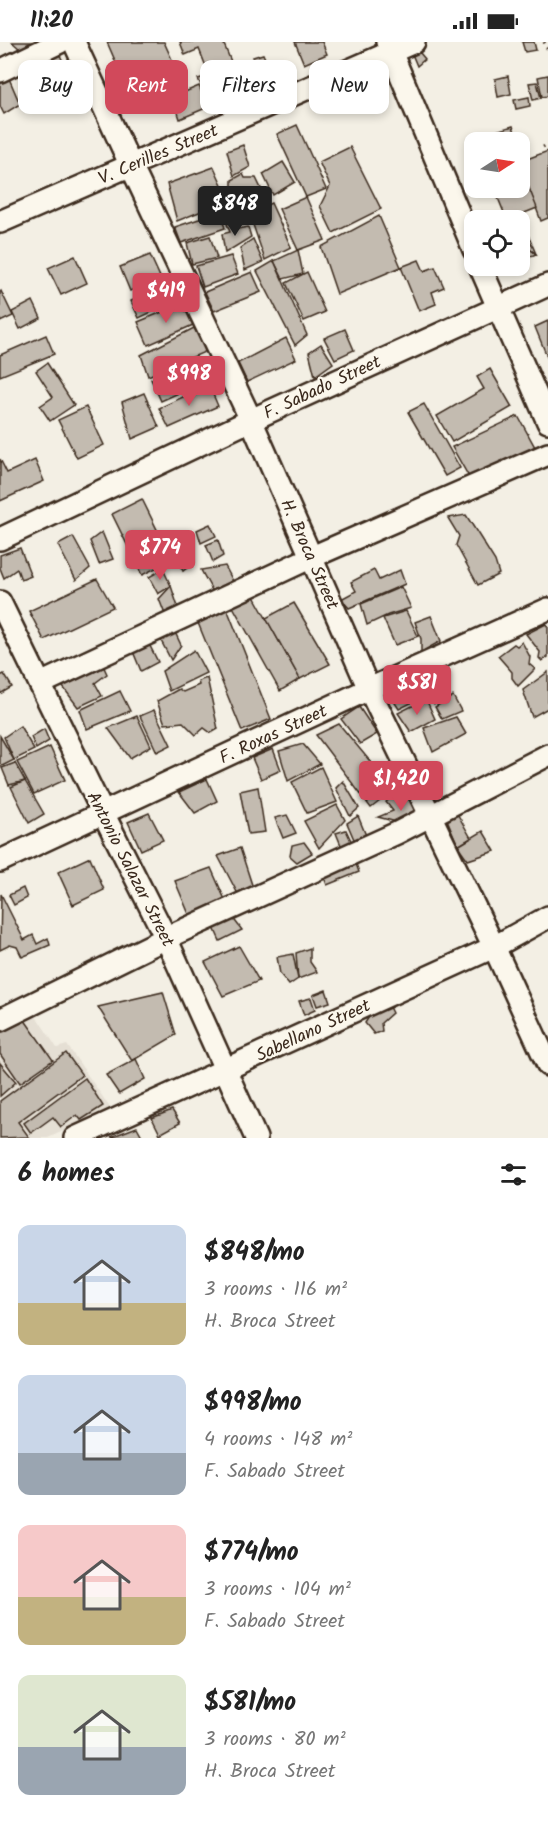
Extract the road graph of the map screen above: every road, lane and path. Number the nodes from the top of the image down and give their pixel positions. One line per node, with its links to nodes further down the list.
1 (60, 42): 7 (street)
2 (74, 42): 10 (street, H. Broca Street)
3 (414, 42): 5 (street, V. Cerilles Street)
4 (544, 42): 6 (path)
5 (390, 47): 10 (street, V. Cerilles Street); 12 (street)
6 (548, 50)
7 (0, 71)
8 (548, 144): 9 (path)
9 (543, 147)
10 (131, 166): 11 (street, V. Cerilles Street); 16 (street, H. Broca Street)
11 (0, 222)
12 (464, 226)
13 (484, 276): 15 (street)
14 (548, 285): 15 (street, F. Sabado Street)
15 (498, 307): 16 (street, F. Sabado Street); 17 (street)
16 (251, 420): 19 (street, F. Sabado Street); 20 (street, H. Broca Street)
17 (548, 422)
18 (548, 454): 20 (street)
19 (0, 539)
20 (312, 557): 23 (street); 24 (street, H. Broca Street)
21 (0, 602): 23 (street, Antonio Salazar Street)
22 (548, 609): 24 (street, F. Roxas Street)
23 (40, 684): 26 (street, Antonio Salazar Street)
24 (369, 689): 26 (street, F. Roxas Street); 27 (street, H. Broca Street)
25 (548, 755): 27 (street)
26 (103, 813): 28 (street, F. Roxas Street); 30 (street, Antonio Salazar Street)
27 (430, 816): 30 (street); 31 (street, H. Broca Street)
28 (0, 861)
29 (548, 917): 31 (street, Sabellano Street)
30 (166, 938): 32 (street); 34 (street, Antonio Salazar Street)
31 (494, 947): 33 (street, H. Broca Street); 34 (street, Sabellano Street)
32 (0, 1020)
33 (548, 1065)
34 (226, 1070): 35 (street, Sabellano Street); 36 (street, Antonio Salazar Street)
35 (75, 1138)
36 (256, 1138)

